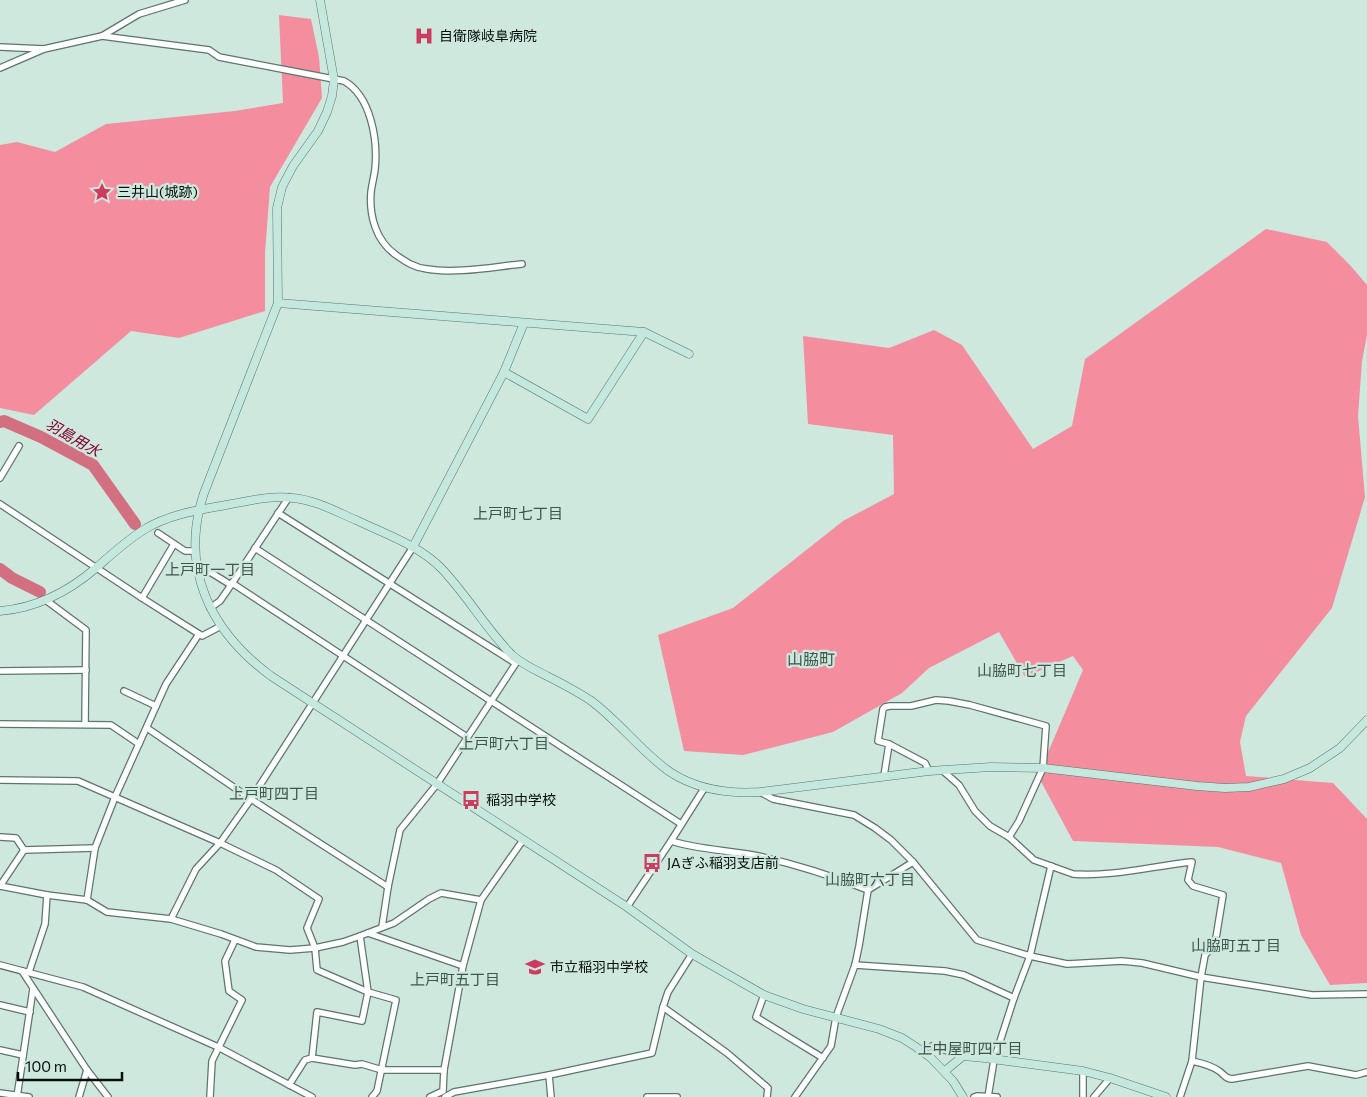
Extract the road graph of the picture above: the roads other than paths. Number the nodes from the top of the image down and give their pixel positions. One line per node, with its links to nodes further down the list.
1 (185, 0): 3 (street)
2 (320, 0): 7 (street)
3 (102, 36): 5 (street); 7 (street)
4 (0, 47): 5 (street)
5 (44, 49): 6 (street)
6 (0, 68)
7 (334, 80): 8 (street); 9 (street)
8 (522, 264)
9 (278, 304): 10 (street); 18 (street)
10 (524, 323): 11 (street); 13 (street)
11 (644, 332): 12 (street); 13 (street)
12 (689, 354)
13 (504, 372): 22 (street)
14 (19, 446): 15 (street)
15 (0, 478)
16 (289, 497): 18 (street); 19 (street); 22 (street)
17 (0, 504): 25 (street)
18 (198, 510): 24 (street); 25 (street)
19 (278, 513): 23 (street); 28 (street)
20 (158, 533): 21 (street)
21 (174, 544): 24 (street); 29 (street)
22 (413, 547): 28 (street); 37 (street)
23 (255, 548): 27 (street); 33 (street)
24 (196, 551): 26 (street)
25 (97, 568): 29 (street); 30 (street)
26 (199, 574): 27 (street); 31 (street)
27 (231, 584): 31 (street); 36 (street)
28 (390, 584): 33 (street); 37 (street)
29 (142, 598): 35 (street)
30 (47, 601): 32 (street); 38 (street)
31 (210, 608): 34 (street)
32 (0, 611)
33 (367, 620): 36 (street); 41 (street)
34 (221, 626): 35 (street); 42 (street)
35 (199, 634): 43 (street)
36 (343, 656): 42 (street); 48 (street)
37 (516, 661): 41 (street); 57 (street)
38 (86, 670): 39 (street); 46 (street)
39 (0, 671)
40 (124, 691): 43 (street)
41 (491, 701): 48 (street); 61 (street)
42 (313, 704): 56 (street); 60 (street)
43 (156, 706): 47 (street)
44 (1367, 720): 51 (street)
45 (0, 724): 46 (street)
46 (86, 724): 49 (street)
47 (147, 728): 49 (street); 60 (street)
48 (467, 737): 56 (street)
49 (139, 744): 59 (street)
50 (889, 744): 51 (street); 53 (street); 54 (street)
51 (1044, 768): 52 (street); 63 (street)
52 (942, 770): 53 (street); 63 (street)
53 (929, 771): 54 (street)
54 (884, 776): 58 (street)
55 (0, 780): 59 (street)
56 (437, 784): 64 (street); 72 (street)
57 (705, 787): 58 (street); 61 (street)
58 (760, 792): 69 (street)
59 (115, 797): 66 (street); 67 (street)
60 (251, 798): 66 (street); 72 (street)
61 (681, 824): 65 (street)
62 (0, 837): 68 (street)
63 (1009, 837): 70 (street)
64 (523, 840): 76 (street); 77 (street)
65 (671, 841): 73 (street); 77 (street)
66 (220, 843): 78 (street); 83 (street)
67 (96, 848): 68 (street); 75 (street)
68 (24, 850): 71 (street)
69 (914, 862): 73 (street); 85 (street)
70 (1051, 866): 85 (street); 91 (street)
71 (0, 886): 74 (street)
72 (388, 887): 79 (street)
73 (868, 890): 87 (street)
74 (47, 895): 75 (street); 90 (street)
75 (87, 900): 78 (street)
76 (481, 900): 79 (street); 88 (street)
77 (626, 907): 84 (street)
78 (170, 919): 82 (street)
79 (382, 927): 80 (street)
80 (368, 933): 81 (street); 88 (street)
81 (360, 936): 83 (street); 93 (street)
82 (235, 940): 83 (street); 102 (street)
83 (315, 948): 93 (street)
84 (692, 954): 95 (street); 98 (street)
85 (1030, 956): 91 (street); 96 (street)
86 (0, 965): 89 (street)
87 (855, 965): 96 (street); 100 (street)
88 (463, 966): 112 (street)
89 (22, 971): 90 (street); 92 (street)
90 (29, 972): 102 (street)
91 (1201, 977): 94 (street); 109 (street)
92 (33, 989): 99 (street); 110 (street)
93 (368, 992): 106 (street); 111 (street)
94 (1367, 994)
95 (764, 995): 100 (street); 107 (street)
96 (1014, 998): 108 (street)
97 (0, 1006): 99 (street)
98 (663, 1007): 116 (street); 133 (street)
99 (30, 1012): 104 (street)
100 (836, 1017): 107 (street); 113 (street)
101 (932, 1046): 105 (street)
102 (218, 1047): 118 (street); 125 (street)
103 (0, 1050): 104 (street)
104 (24, 1055): 121 (street)
105 (963, 1056): 108 (street); 113 (street)
106 (312, 1058): 111 (street); 118 (street)
107 (823, 1058): 134 (street)
108 (994, 1060): 114 (street); 137 (street)
109 (1192, 1061): 115 (street); 142 (street)
110 (87, 1070): 123 (street); 124 (street)
111 (382, 1070): 112 (street); 127 (street)
112 (444, 1070): 128 (street)
113 (945, 1071): 135 (street)
114 (1083, 1072): 117 (street); 120 (street)
115 (1367, 1072)
116 (549, 1075): 129 (street); 130 (street)
117 (1110, 1078): 140 (street); 141 (street)
118 (289, 1085): 126 (street)
119 (0, 1093): 121 (street)
120 (1083, 1094): 139 (street)
121 (17, 1096): 122 (street)
122 (29, 1097)
123 (79, 1097)
124 (108, 1097)
125 (210, 1097)
126 (312, 1097)
127 (372, 1097)
128 (430, 1097)
129 (445, 1097)
130 (551, 1097)
131 (647, 1097): 132 (street)
132 (677, 1097)
133 (766, 1097)
134 (795, 1097)
135 (963, 1097)
136 (974, 1097): 137 (street)
137 (988, 1097): 138 (street)
138 (997, 1097)
139 (1076, 1097)
140 (1094, 1097)
141 (1166, 1097)
142 (1180, 1097)

